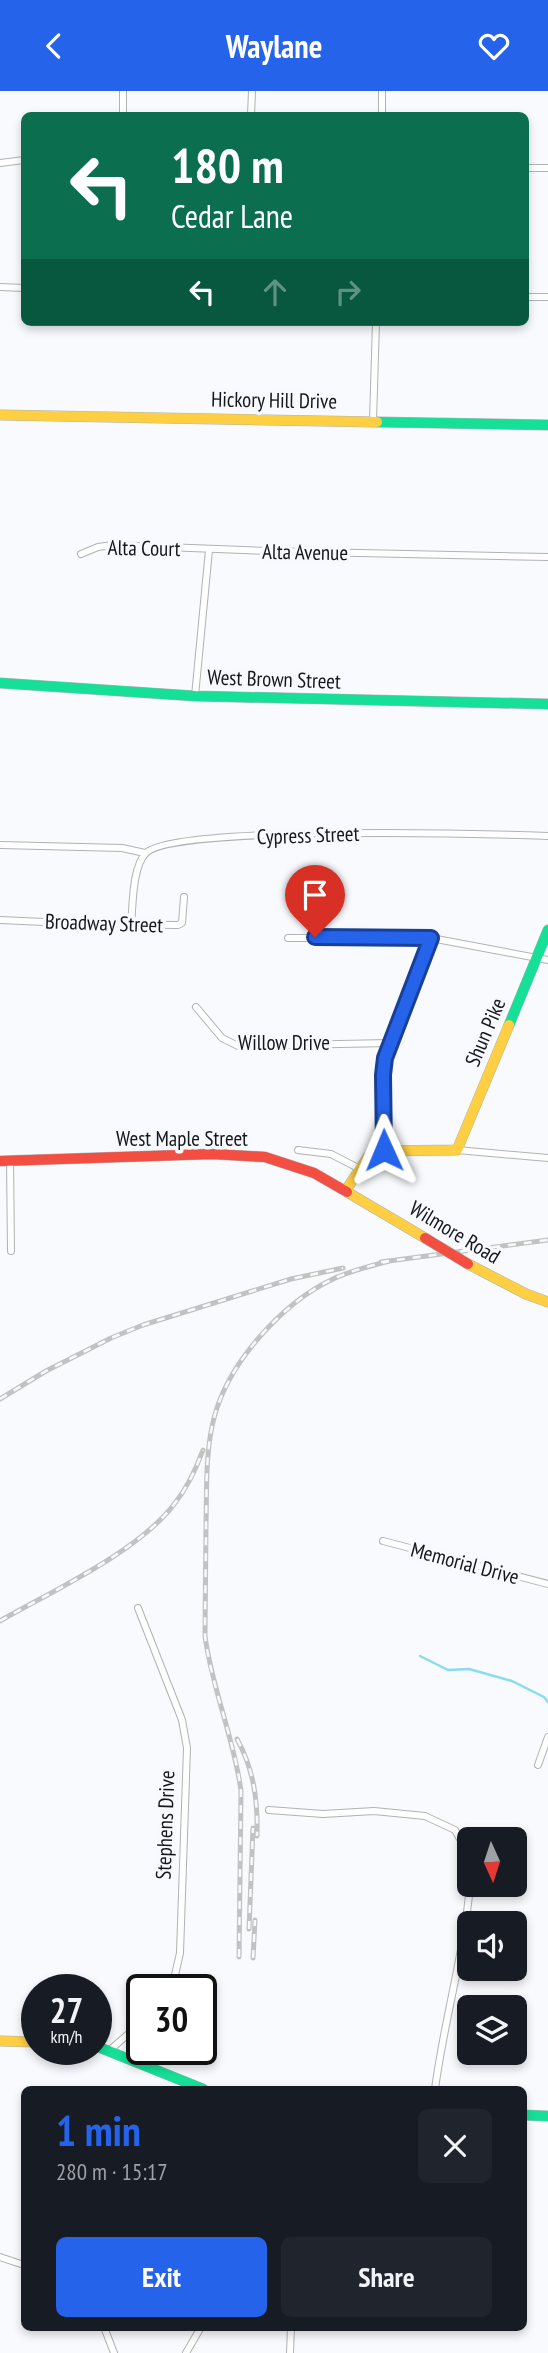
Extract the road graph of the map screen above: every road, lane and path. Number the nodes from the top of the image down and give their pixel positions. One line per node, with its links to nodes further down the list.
1 (123, 91): 4 (street)
2 (252, 91): 5 (street)
3 (382, 91): 6 (street)
4 (122, 112)
5 (251, 112)
6 (382, 112)
7 (21, 160): 8 (street)
8 (0, 163)
9 (529, 168): 10 (street)
10 (548, 168)
11 (0, 287): 12 (street)
12 (21, 288)
13 (529, 297): 14 (street)
14 (548, 297)
15 (376, 326): 17 (street)
16 (0, 415): 17 (street, Hickory Hill Drive)
17 (373, 421): 18 (street, Hickory Hill Drive)
18 (548, 425)
19 (209, 549): 20 (street, Alta Court); 21 (street, Alta Avenue); 23 (street)
20 (81, 554)
21 (548, 557)
22 (0, 683): 23 (street, West Brown Street)
23 (195, 696): 24 (street, West Brown Street)
24 (548, 704)
25 (548, 836): 27 (street, Cypress Street)
26 (0, 845): 27 (street)
27 (145, 853): 30 (street)
28 (184, 897): 30 (street, Broadway Street)
29 (0, 920): 30 (street, Broadway Street)
30 (131, 925)
31 (548, 929): 34 (street, Shun Pike)
32 (288, 937): 33 (street)
33 (431, 938): 34 (street); 36 (street)
34 (543, 959): 39 (street, Shun Pike)
35 (196, 1007): 36 (street, Willow Drive)
36 (389, 1044): 38 (street)
37 (298, 1150): 42 (street)
38 (384, 1150): 39 (street); 42 (street)
39 (457, 1150): 40 (street)
40 (548, 1157)
41 (5, 1160): 43 (street, West Maple Street); 44 (street)
42 (360, 1169): 43 (street)
43 (346, 1189): 45 (street, Wilmore Road, bridge)
44 (11, 1251)
45 (548, 1302)
46 (383, 1541): 47 (street, Memorial Drive)
47 (548, 1584)
48 (138, 1608): 54 (street, Stephens Drive)
49 (548, 1737): 50 (street)
50 (538, 1765)
51 (269, 1810): 52 (street)
52 (457, 1834)
53 (469, 1897): 61 (street)
54 (175, 1974)
55 (126, 2036): 58 (street)
56 (0, 2041): 57 (street)
57 (21, 2042)
58 (112, 2048)
59 (112, 2051): 60 (street)
60 (196, 2086)
61 (435, 2086)
62 (527, 2115): 63 (street)
63 (548, 2116)
64 (0, 2257): 65 (street)
65 (21, 2264)
66 (106, 2331): 69 (street)
67 (199, 2331): 70 (street)
68 (291, 2331): 71 (street)
69 (114, 2353)
70 (186, 2353)
71 (290, 2353)

